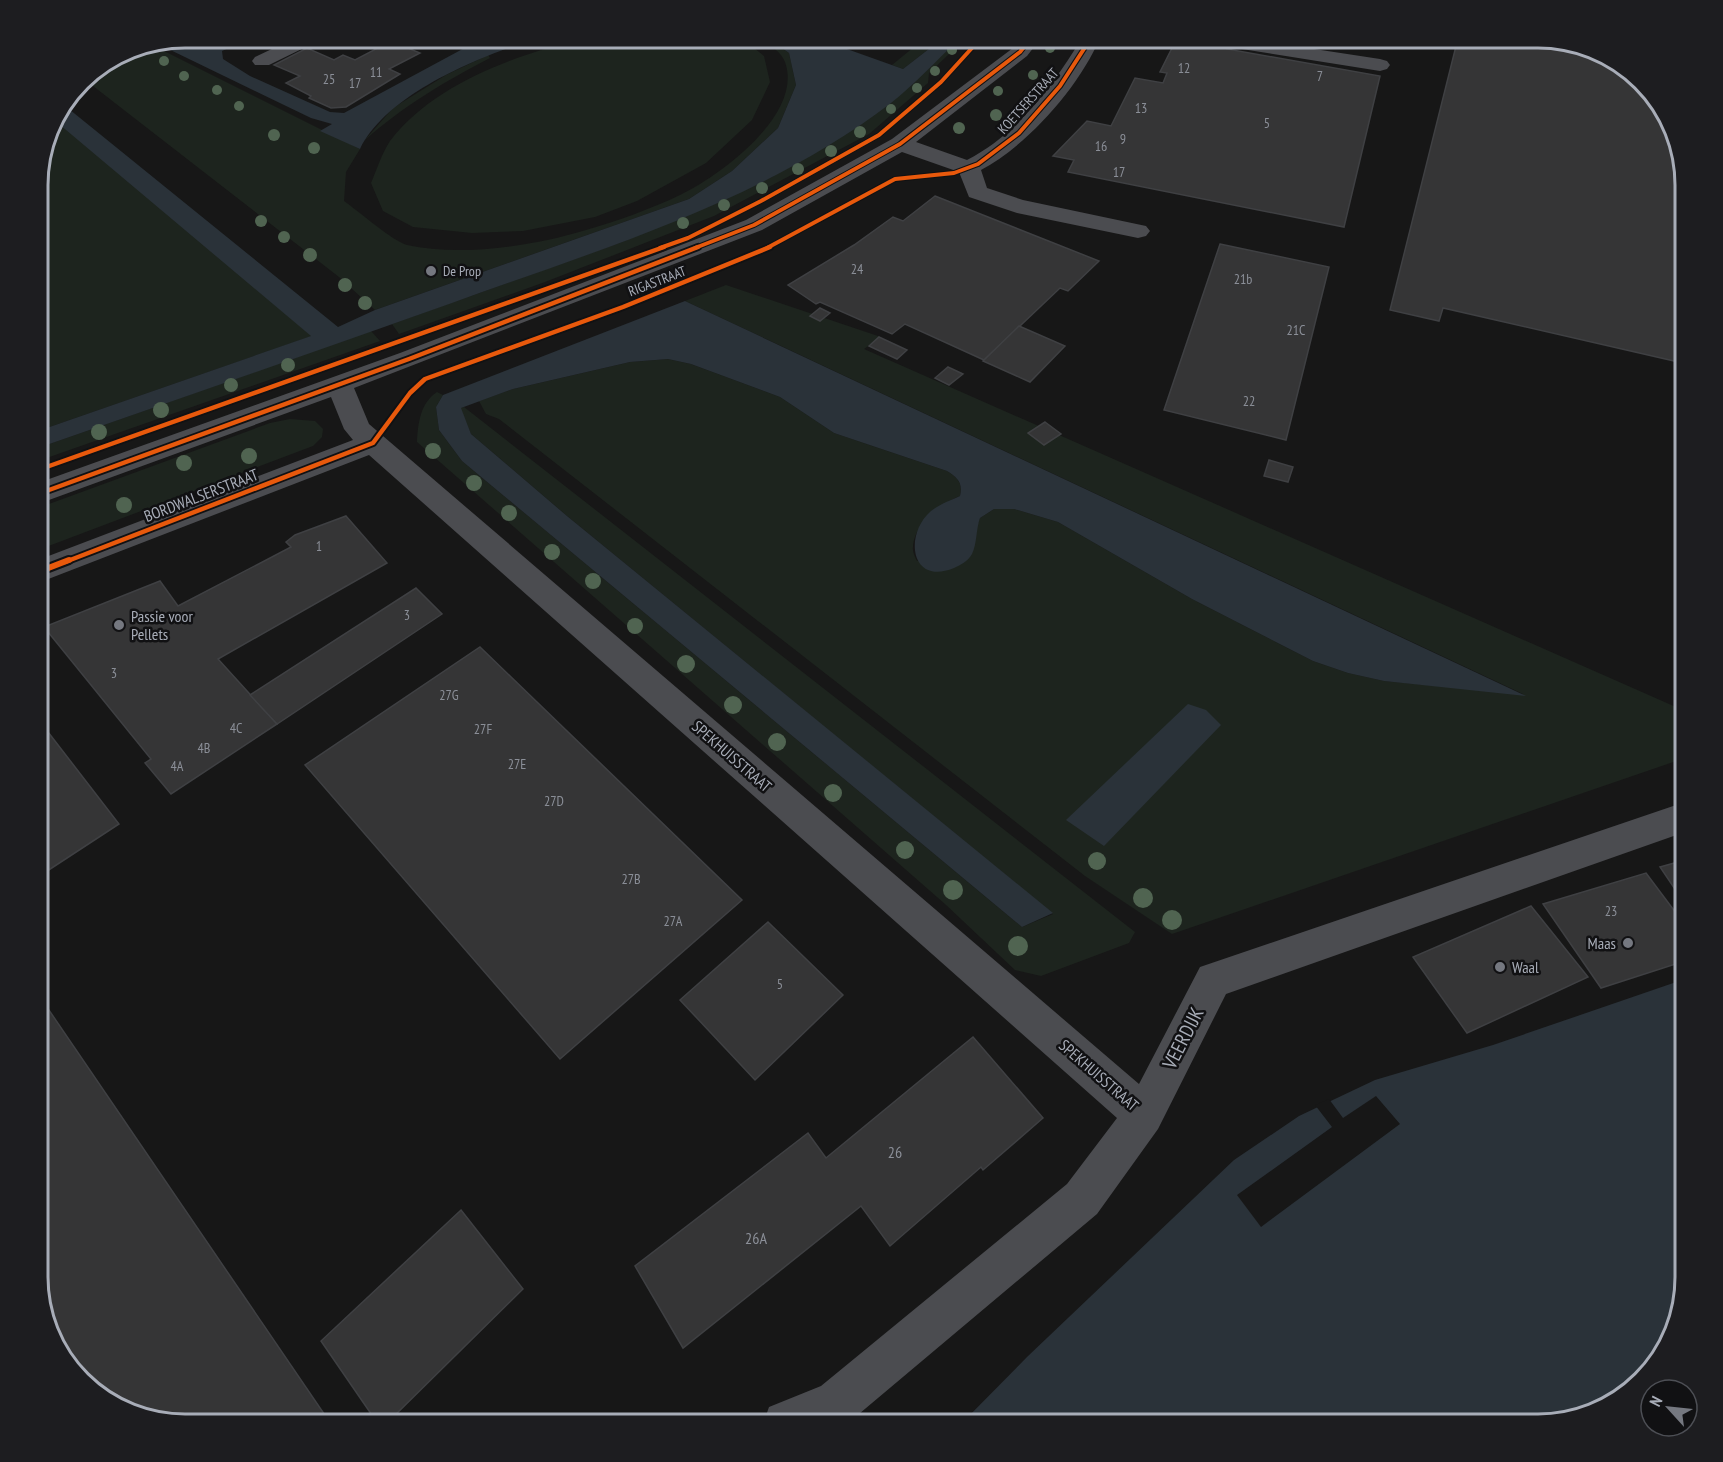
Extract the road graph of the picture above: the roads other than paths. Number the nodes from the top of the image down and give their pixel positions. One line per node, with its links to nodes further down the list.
1 (289, 48): 6 (street)
2 (992, 48): 8 (street, RIGASTRAAT)
3 (1023, 48): 8 (street, RIGASTRAAT)
4 (1085, 48): 10 (street, KOETSERSTRAAT)
5 (1275, 48): 7 (street)
6 (262, 61)
7 (1380, 64)
8 (937, 115): 9 (street, RIGASTRAAT)
9 (900, 144): 10 (street); 12 (street, RIGASTRAAT)
10 (969, 168): 11 (street)
11 (1138, 231)
12 (339, 384): 13 (street, SPEKHUISSTRAAT); 14 (street, RIGASTRAAT)
13 (373, 442): 15 (street, BORDWALSERSTRAAT); 17 (street, SPEKHUISSTRAAT)
14 (48, 490)
15 (48, 568)
16 (1675, 821): 17 (street, VEERDIJK)
17 (1144, 1115): 18 (street, VEERDIJK)
18 (812, 1414)

